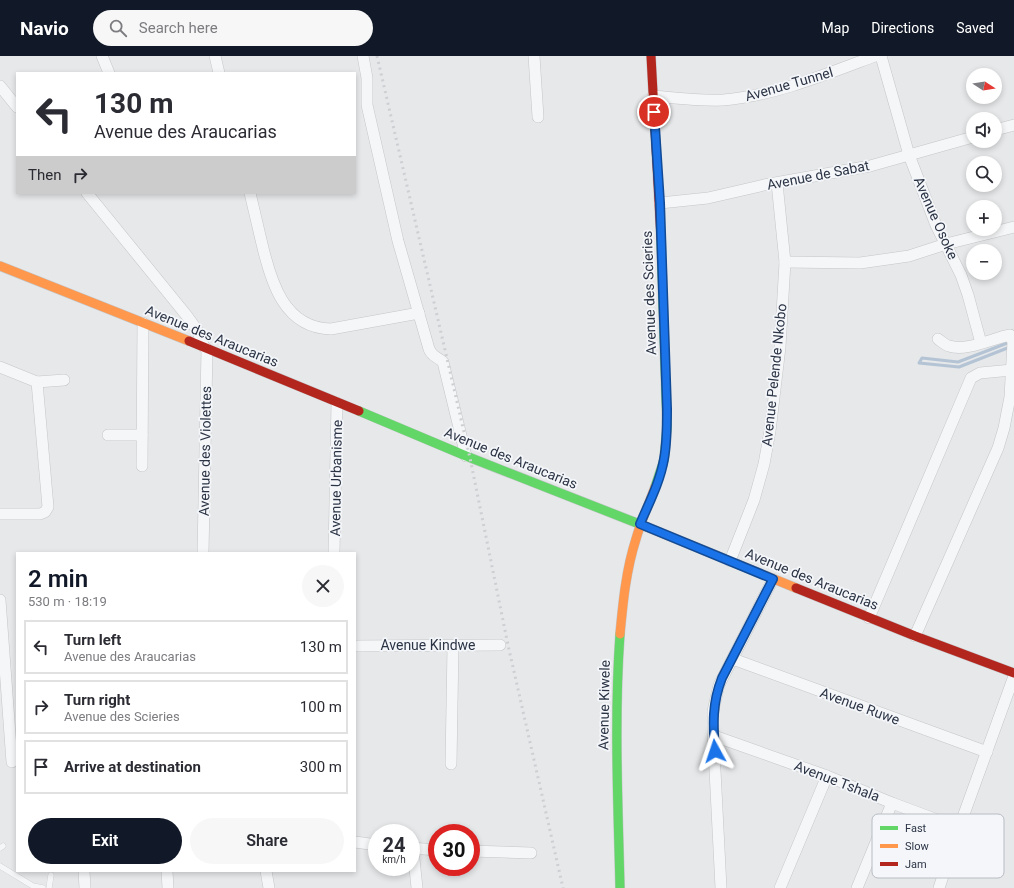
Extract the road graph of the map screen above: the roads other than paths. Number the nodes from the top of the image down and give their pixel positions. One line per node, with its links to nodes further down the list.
1 (102, 56): 8 (street)
2 (215, 56): 9 (street)
3 (363, 56): 26 (street)
4 (534, 56): 13 (street)
5 (651, 56): 11 (street, Avenue des Scieries)
6 (875, 56): 11 (street, Avenue Tunnel)
7 (881, 56): 17 (street, Avenue Osoke)
8 (109, 72)
9 (219, 72)
10 (0, 86): 12 (street)
11 (653, 96): 21 (street, Avenue des Scieries)
12 (16, 106)
13 (538, 117)
14 (1014, 125): 15 (street)
15 (1002, 128)
16 (966, 139): 17 (street, Avenue de Sabat)
17 (909, 155): 18 (street, Avenue de Sabat); 23 (street, Avenue Osoke)
18 (777, 183): 21 (street, Avenue de Sabat); 24 (street, Avenue Pelende Nkobo)
19 (88, 194): 30 (street)
20 (250, 194): 26 (street)
21 (660, 203): 41 (street, Avenue des Scieries)
22 (1014, 227): 23 (street)
23 (946, 244): 24 (street); 29 (street, Avenue Osoke)
24 (785, 262): 44 (street, Avenue Pelende Nkobo)
25 (0, 266): 27 (street, Avenue des Araucarias)
26 (419, 313): 38 (street)
27 (143, 323): 30 (street, Avenue des Araucarias); 37 (street)
28 (938, 339): 29 (street)
29 (981, 343): 32 (street)
30 (205, 348): 35 (street, Avenue des Araucarias); 42 (street, Avenue des Violettes)
31 (0, 367): 34 (street)
32 (1012, 370): 47 (street); 48 (street)
33 (64, 380): 34 (street)
34 (37, 382): 40 (street)
35 (337, 403): 38 (street, Avenue des Araucarias); 43 (street, Avenue Urbanisme)
36 (108, 434): 37 (street)
37 (142, 435): 39 (street)
38 (466, 456): 41 (street, Avenue des Araucarias)
39 (142, 466)
40 (0, 514)
41 (640, 524): 44 (street, Avenue des Araucarias); 82 (street, Avenue Kiwele)
42 (203, 552)
43 (334, 552)
44 (730, 561): 45 (street, Avenue des Araucarias)
45 (773, 579): 47 (street, Avenue des Araucarias); 52 (street)
46 (0, 600): 57 (street)
47 (869, 618): 48 (street, Avenue des Araucarias)
48 (915, 636): 53 (street, Avenue des Araucarias)
49 (500, 645): 51 (street, Avenue Kindwe)
50 (356, 646): 51 (street, Avenue Kindwe)
51 (453, 646): 58 (street)
52 (733, 659): 54 (street); 55 (street, Avenue Ruwe)
53 (1014, 674): 55 (street)
54 (714, 736): 59 (street, Avenue Tshala); 83 (street)
55 (987, 752): 63 (street)
56 (0, 760): 57 (street)
57 (14, 762)
58 (452, 764)
59 (827, 776): 60 (street, Avenue Tshala); 84 (street)
60 (892, 803): 61 (street); 62 (street, Avenue Tshala)
61 (887, 814)
62 (921, 814)
63 (964, 814)
64 (356, 842): 65 (street)
65 (368, 843)
66 (480, 851): 68 (street)
67 (872, 852): 85 (street)
68 (531, 853)
69 (0, 866): 76 (lane)
70 (84, 872): 78 (street)
71 (167, 872): 79 (street)
72 (266, 872): 80 (street)
73 (51, 875): 77 (lane)
74 (415, 876): 81 (street)
75 (942, 878): 86 (street)
76 (42, 888)
77 (49, 888)
78 (85, 888)
79 (168, 888)
80 (269, 888)
81 (417, 888)
82 (620, 888)
83 (721, 888)
84 (780, 888)
85 (857, 888)
86 (939, 888)

